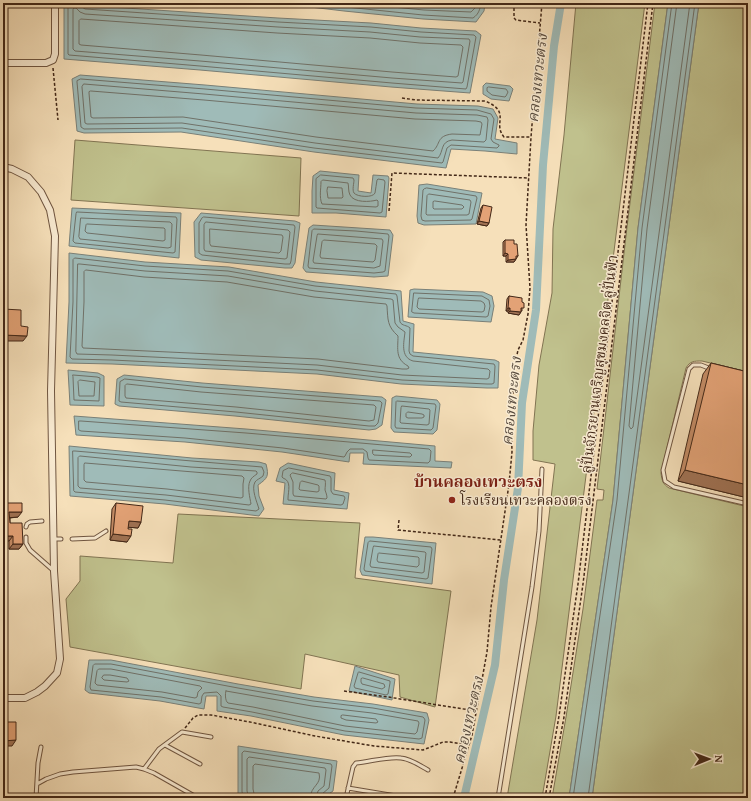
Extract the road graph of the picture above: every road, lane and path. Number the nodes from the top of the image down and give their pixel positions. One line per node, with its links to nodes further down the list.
1 (55, 3): 7 (street)
2 (514, 3): 6 (path)
3 (542, 3): 6 (path)
4 (648, 3): 49 (path)
5 (653, 3): 50 (path, ลู่ปั่นจักรยานเจริญสุขมงคลจิต ลู่ปั่นฟ้า)
6 (540, 23): 11 (path)
7 (53, 60): 8 (street); 10 (path)
8 (3, 63)
9 (402, 98): 11 (path)
10 (58, 120)
11 (531, 137): 13 (path)
12 (3, 167): 25 (street)
13 (529, 178): 14 (path); 17 (path)
14 (389, 211)
15 (714, 370): 19 (lane)
16 (542, 469): 48 (lane)
17 (509, 484): 18 (path); 28 (path)
18 (532, 486)
19 (748, 504)
20 (399, 520): 28 (path)
21 (42, 521): 22 (lane)
22 (26, 527)
23 (106, 531): 27 (lane)
24 (26, 537): 29 (lane)
25 (53, 539): 26 (lane); 29 (street)
26 (61, 539)
27 (72, 539)
28 (501, 540): 32 (path)
29 (54, 571): 31 (street)
30 (344, 691): 32 (path)
31 (3, 698)
32 (476, 711): 36 (path)
33 (182, 732): 34 (lane); 35 (lane); 36 (path)
34 (212, 737)
35 (165, 745): 38 (lane); 39 (lane)
36 (468, 745): 47 (path)
37 (41, 747): 41 (lane)
38 (200, 764)
39 (144, 769): 41 (lane); 44 (lane)
40 (428, 770): 42 (lane)
41 (37, 784): 43 (lane)
42 (348, 788): 45 (lane); 46 (lane)
43 (36, 798)
44 (198, 798)
45 (346, 798)
46 (408, 798)
47 (453, 798)
48 (498, 798)
49 (545, 798)
50 (549, 798)

